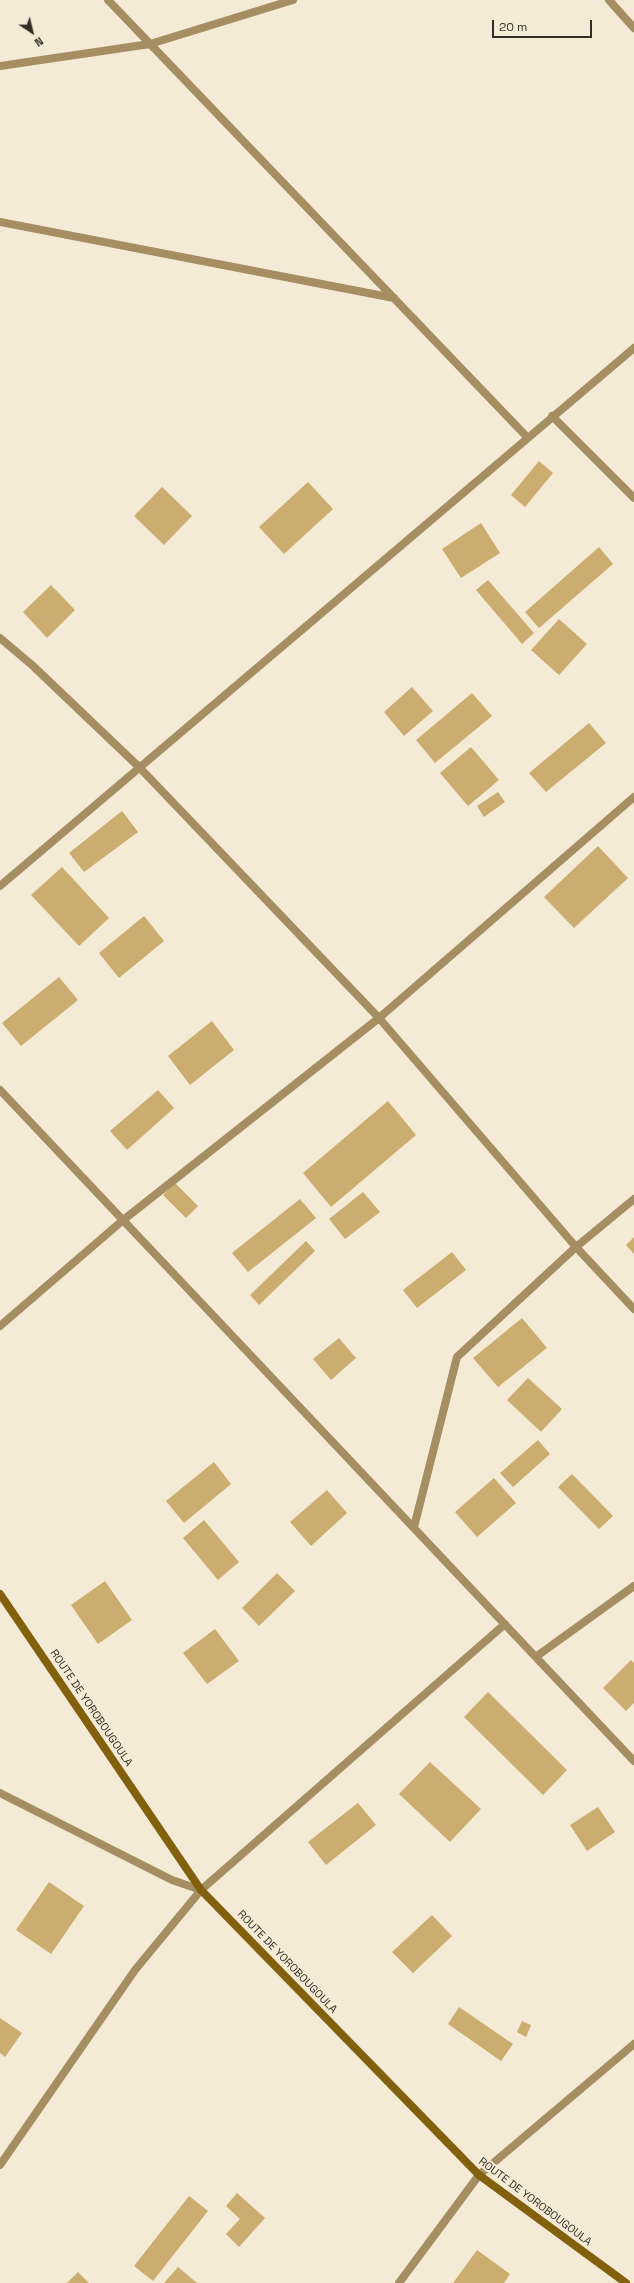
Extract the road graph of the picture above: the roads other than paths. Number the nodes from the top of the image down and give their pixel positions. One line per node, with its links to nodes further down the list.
1 (108, 0): 5 (street)
2 (292, 0): 5 (street)
3 (609, 0): 4 (street)
4 (634, 28)
5 (150, 44): 6 (street); 8 (street)
6 (0, 66)
7 (0, 222): 8 (street)
8 (394, 298): 11 (street)
9 (634, 348): 10 (street)
10 (552, 416): 11 (street); 12 (street)
11 (527, 437): 14 (street)
12 (634, 498)
13 (0, 638): 14 (street)
14 (139, 767): 16 (street); 17 (street)
15 (634, 798): 17 (street)
16 (0, 886)
17 (379, 1018): 20 (street); 21 (street)
18 (0, 1090): 20 (street)
19 (634, 1199): 21 (street)
20 (122, 1221): 23 (street); 24 (street)
21 (576, 1247): 22 (street); 24 (street)
22 (634, 1309)
23 (0, 1326)
24 (414, 1527): 27 (street)
25 (634, 1586): 28 (street)
26 (0, 1594): 31 (main road, ROUTE DE YOROBOUGOULA)
27 (505, 1624): 28 (street); 31 (street)
28 (537, 1656): 29 (street)
29 (634, 1761)
30 (0, 1793): 31 (street)
31 (201, 1890): 33 (street); 34 (main road, ROUTE DE YOROBOUGOULA)
32 (634, 2044): 34 (street)
33 (0, 2165)
34 (479, 2175): 35 (street); 36 (main road, ROUTE DE YOROBOUGOULA)
35 (399, 2283)
36 (626, 2283)

